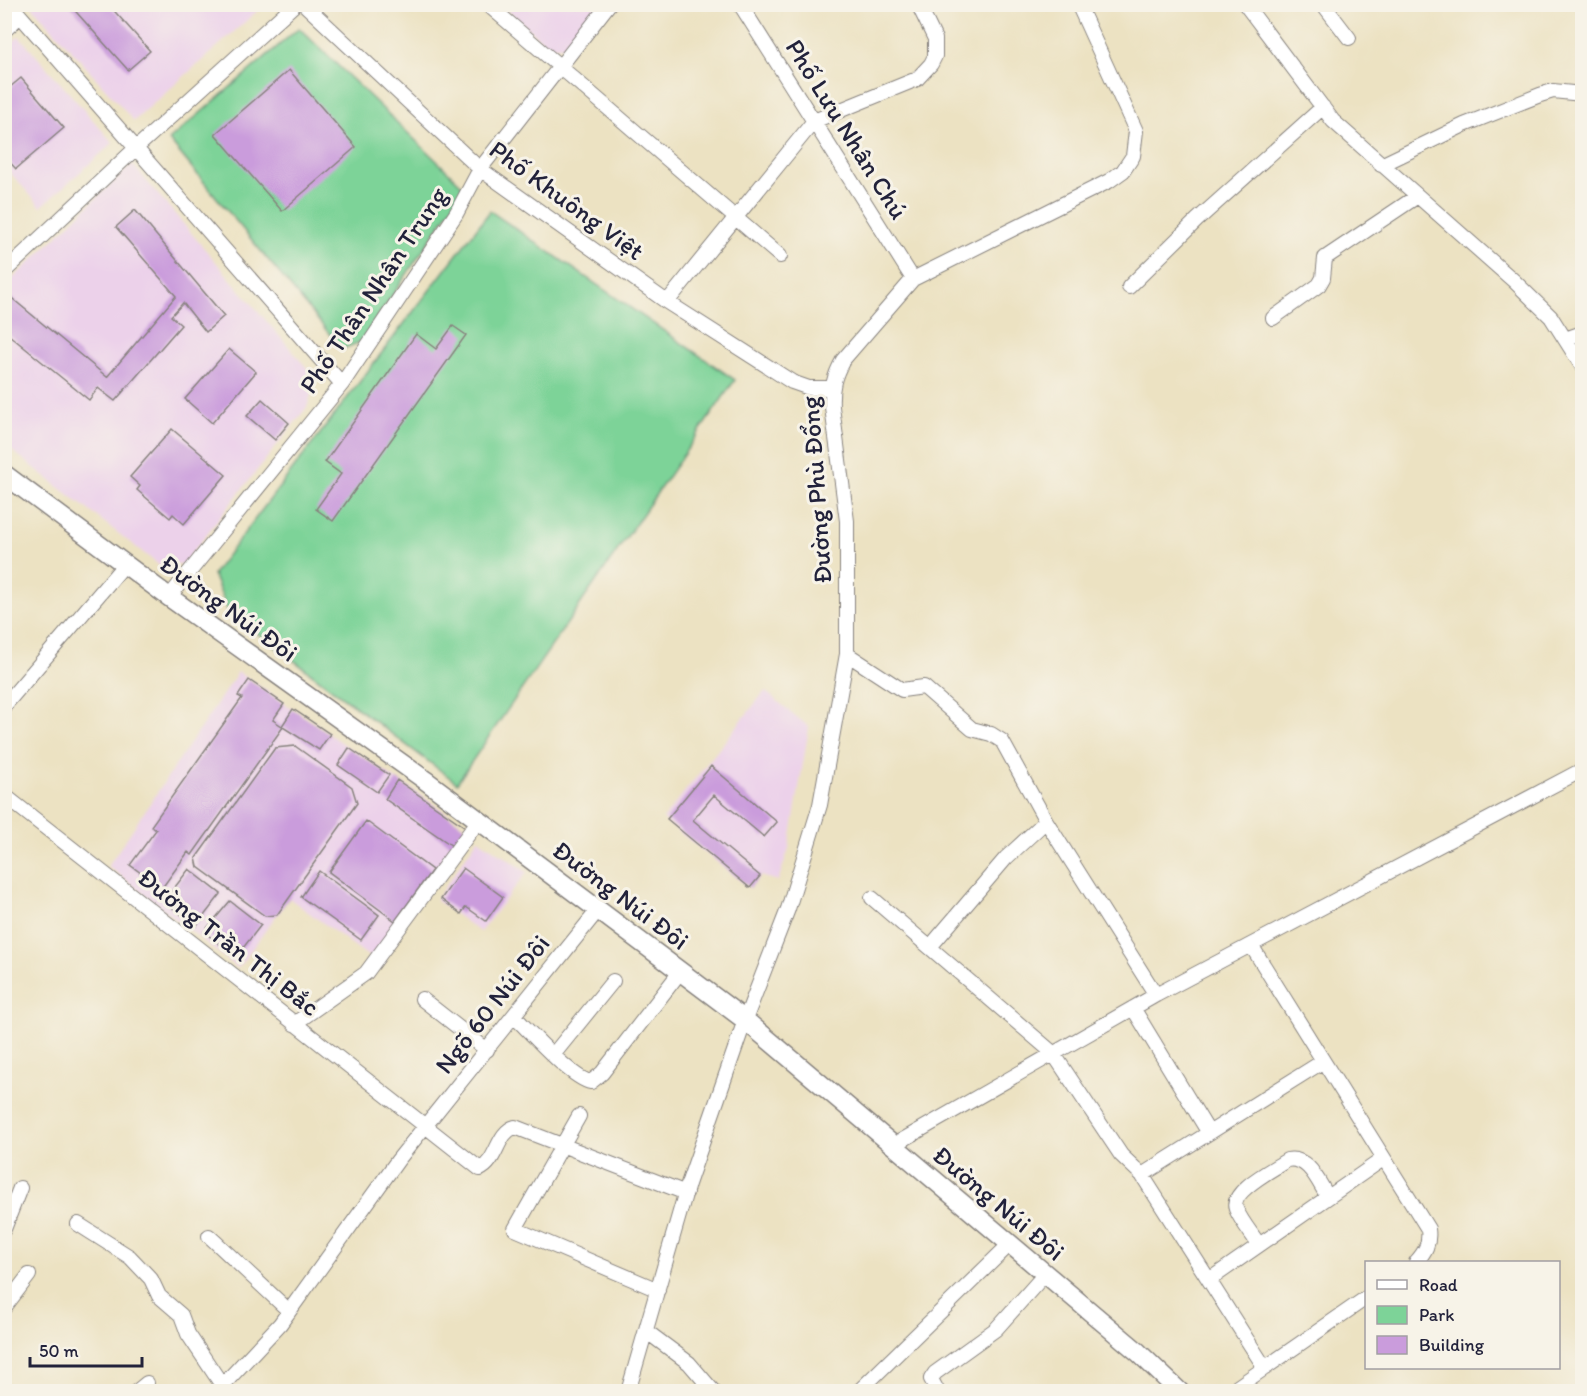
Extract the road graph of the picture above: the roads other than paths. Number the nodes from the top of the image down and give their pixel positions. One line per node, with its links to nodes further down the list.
1 (10, 4): 11 (street)
2 (295, 4): 18 (street)
3 (304, 4): 20 (street, Phố Khuông Việt)
4 (487, 4): 14 (street)
5 (609, 4): 14 (street, Phố Thân Nhân Trung)
6 (740, 4): 17 (street, Phố Lưu Nhân Chú)
7 (918, 4): 17 (street)
8 (1078, 4): 25 (street, Đường Phù Đổng)
9 (1245, 4): 16 (street)
10 (1323, 4): 13 (street)
11 (20, 16): 12 (street); 18 (street)
12 (4, 31)
13 (1349, 38)
14 (558, 68): 20 (street, Phố Thân Nhân Trung); 22 (street)
15 (1582, 94): 19 (street)
16 (1323, 107): 19 (street); 26 (street)
17 (814, 121): 22 (street); 25 (street, Phố Lưu Nhân Chú)
18 (135, 149): 24 (street); 32 (street)
19 (1381, 165): 21 (street)
20 (480, 169): 27 (street, Phố Khuông Việt); 32 (street, Phố Thân Nhân Trung)
21 (1416, 197): 28 (street); 30 (street)
22 (735, 219): 23 (street); 27 (street)
23 (780, 256)
24 (4, 272)
25 (913, 279): 33 (street, Đường Phù Đổng)
26 (1129, 287)
27 (667, 302): 33 (street, Phố Khuông Việt)
28 (1273, 318)
29 (1582, 333): 30 (street)
30 (1565, 339): 31 (street)
31 (1582, 366)
32 (342, 384): 36 (street, Phố Thân Nhân Trung)
33 (831, 388): 37 (street, Đường Phù Đổng)
34 (4, 474): 35 (main road, Đường Núi Đôi)
35 (125, 564): 36 (main road, Đường Núi Đôi); 38 (street)
36 (169, 597): 41 (main road, Đường Núi Đôi)
37 (847, 654): 42 (street); 53 (street, Đường Phù Đổng)
38 (4, 706)
39 (1582, 770): 45 (street)
40 (4, 795): 54 (street, Đường Trần Thị Bắc)
41 (479, 820): 44 (main road, Đường Núi Đôi); 54 (street)
42 (1046, 821): 46 (street); 49 (street)
43 (872, 898): 46 (street)
44 (598, 910): 47 (main road, Đường Núi Đôi); 52 (street, Ngõ 60 Núi Đôi)
45 (1251, 945): 49 (street); 58 (street)
46 (930, 947): 56 (street)
47 (680, 972): 53 (main road, Đường Núi Đôi); 57 (street)
48 (613, 981): 57 (street)
49 (1156, 995): 51 (street)
50 (422, 999): 55 (street)
51 (1133, 1008): 56 (street); 61 (street)
52 (514, 1016): 55 (street, Ngõ 60 Núi Đôi); 57 (street)
53 (745, 1020): 63 (main road, Đường Núi Đôi); 67 (street, Đường Phù Đổng)
54 (294, 1024): 60 (street, Đường Trần Thị Bắc)
55 (487, 1050): 60 (street, Ngõ 60 Núi Đôi)
56 (1053, 1053): 63 (street); 65 (street)
57 (553, 1054)
58 (1322, 1062): 61 (street); 64 (street)
59 (579, 1116): 62 (street)
60 (424, 1127): 62 (street, Đường Trần Thị Bắc); 81 (street, Ngõ 60 Núi Đôi)
61 (1209, 1133): 65 (street)
62 (563, 1144): 67 (street); 78 (street)
63 (892, 1146): 72 (main road, Đường Núi Đôi)
64 (1383, 1159): 68 (street); 74 (street)
65 (1142, 1175): 77 (street)
66 (20, 1188): 70 (street)
67 (686, 1193): 78 (street, Đường Phù Đổng)
68 (1328, 1197): 73 (street); 73 (street)
69 (78, 1224): 84 (street)
70 (4, 1229)
71 (209, 1236): 81 (street)
72 (1010, 1244): 75 (main road, Đường Núi Đôi); 87 (street)
73 (1259, 1245): 77 (street)
74 (1417, 1261)
75 (1045, 1274): 88 (street); 89 (main road, Đường Núi Đôi)
76 (29, 1275): 80 (street)
77 (1209, 1280): 83 (street)
78 (658, 1290): 82 (street, Đường Phù Đổng)
79 (1365, 1299): 83 (street)
80 (4, 1308)
81 (289, 1311): 84 (street, Ngõ 60 Núi Đôi)
82 (646, 1331): 85 (street, Đường Phù Đổng); 86 (street)
83 (1265, 1368): 90 (street)
84 (224, 1389)
85 (628, 1392)
86 (714, 1392)
87 (858, 1392)
88 (938, 1392)
89 (1180, 1392)
90 (1230, 1392)

